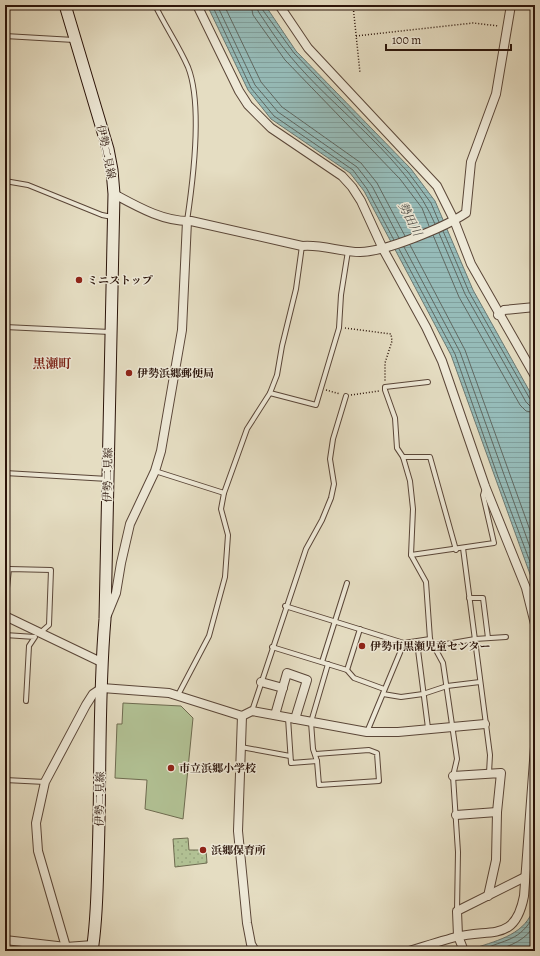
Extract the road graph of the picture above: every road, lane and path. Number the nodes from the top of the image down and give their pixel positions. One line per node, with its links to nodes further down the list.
1 (65, 5): 10 (main road, 伊勢二見線)
2 (155, 5): 15 (lane)
3 (197, 5): 18 (street)
4 (278, 5): 16 (street)
5 (353, 5): 9 (path)
6 (511, 5): 7 (street)
7 (507, 28): 9 (path); 16 (street)
8 (5, 36): 10 (lane)
9 (356, 36): 11 (path)
10 (76, 40): 13 (main road, 伊勢二見線)
11 (360, 73)
12 (5, 182): 14 (lane)
13 (114, 194): 14 (main road, 伊勢二見線); 15 (street)
14 (112, 217): 24 (main road, 伊勢二見線)
15 (186, 221): 17 (street); 32 (street)
16 (453, 221): 18 (street); 21 (street)
17 (302, 246): 19 (street); 29 (lane)
18 (384, 249): 19 (street); 35 (street)
19 (348, 251): 23 (lane)
20 (535, 307): 21 (street)
21 (498, 315): 25 (street)
22 (5, 327): 24 (lane)
23 (339, 328): 27 (lane); 28 (path)
24 (111, 332): 34 (main road, 伊勢二見線)
25 (535, 376)
26 (428, 382): 28 (lane)
27 (320, 388): 29 (lane); 30 (path)
28 (385, 389): 30 (path); 31 (lane)
29 (270, 393): 36 (lane)
30 (346, 396): 42 (lane)
31 (403, 457): 38 (lane); 39 (lane)
32 (155, 471): 36 (lane); 45 (street)
33 (5, 474): 34 (lane)
34 (108, 479): 45 (main road, 伊勢二見線)
35 (485, 486): 37 (lane); 47 (street)
36 (224, 493): 71 (lane)
37 (463, 548): 38 (lane); 41 (lane)
38 (456, 550): 39 (lane)
39 (411, 555): 53 (lane)
40 (347, 583): 46 (lane)
41 (470, 598): 52 (lane); 54 (lane)
42 (285, 606): 46 (lane); 58 (lane)
43 (5, 607): 49 (lane)
44 (5, 616): 49 (street)
45 (105, 619): 59 (main road, 伊勢二見線)
46 (335, 622): 48 (lane); 60 (lane)
47 (535, 624)
48 (360, 629): 56 (lane); 62 (lane)
49 (38, 634): 50 (lane); 59 (street); 72 (lane)
50 (5, 635)
51 (506, 637): 52 (lane)
52 (488, 638): 54 (lane)
53 (430, 639): 55 (lane); 57 (lane)
54 (475, 640): 57 (lane); 64 (lane)
55 (417, 642): 56 (lane); 70 (lane)
56 (404, 643): 68 (lane)
57 (436, 646): 65 (lane)
58 (272, 647): 60 (lane); 63 (lane)
59 (101, 662): 66 (main road, 伊勢二見線)
60 (322, 662): 61 (lane)
61 (328, 664): 62 (lane); 77 (lane)
62 (347, 670): 68 (lane)
63 (261, 682): 67 (street); 73 (lane)
64 (480, 682): 65 (lane); 78 (lane)
65 (447, 686): 70 (lane); 80 (lane)
66 (102, 688): 71 (street); 90 (street); 99 (main road, 伊勢二見線)
67 (283, 688): 75 (street); 76 (street)
68 (384, 689): 69 (lane)
69 (383, 694): 70 (lane); 81 (lane)
70 (423, 694): 79 (lane)
71 (178, 696): 74 (street)
72 (26, 701)
73 (252, 711): 74 (street); 75 (street)
74 (242, 716): 82 (street)
75 (275, 716): 76 (street)
76 (292, 718): 77 (street); 85 (lane)
77 (311, 722): 81 (street); 84 (lane)
78 (485, 724): 80 (street); 87 (lane)
79 (428, 728): 80 (street); 81 (street)
80 (452, 728): 88 (lane)
81 (368, 732)
82 (240, 747): 85 (lane); 100 (street)
83 (535, 747): 93 (street)
84 (316, 754): 86 (lane); 86 (lane)
85 (290, 756): 86 (lane)
86 (317, 761)
87 (488, 773): 88 (street); 91 (street)
88 (454, 776): 92 (lane)
89 (5, 780): 90 (lane)
90 (45, 782): 98 (street)
91 (497, 812): 92 (street); 94 (street)
92 (456, 815): 95 (lane)
93 (525, 876): 94 (street); 96 (street)
94 (488, 896): 95 (street)
95 (457, 911): 96 (street)
96 (458, 936): 101 (street); 102 (street)
97 (5, 940): 98 (street)
98 (66, 946): 99 (street)
99 (93, 948)
100 (255, 951)
101 (409, 951)
102 (464, 951)

